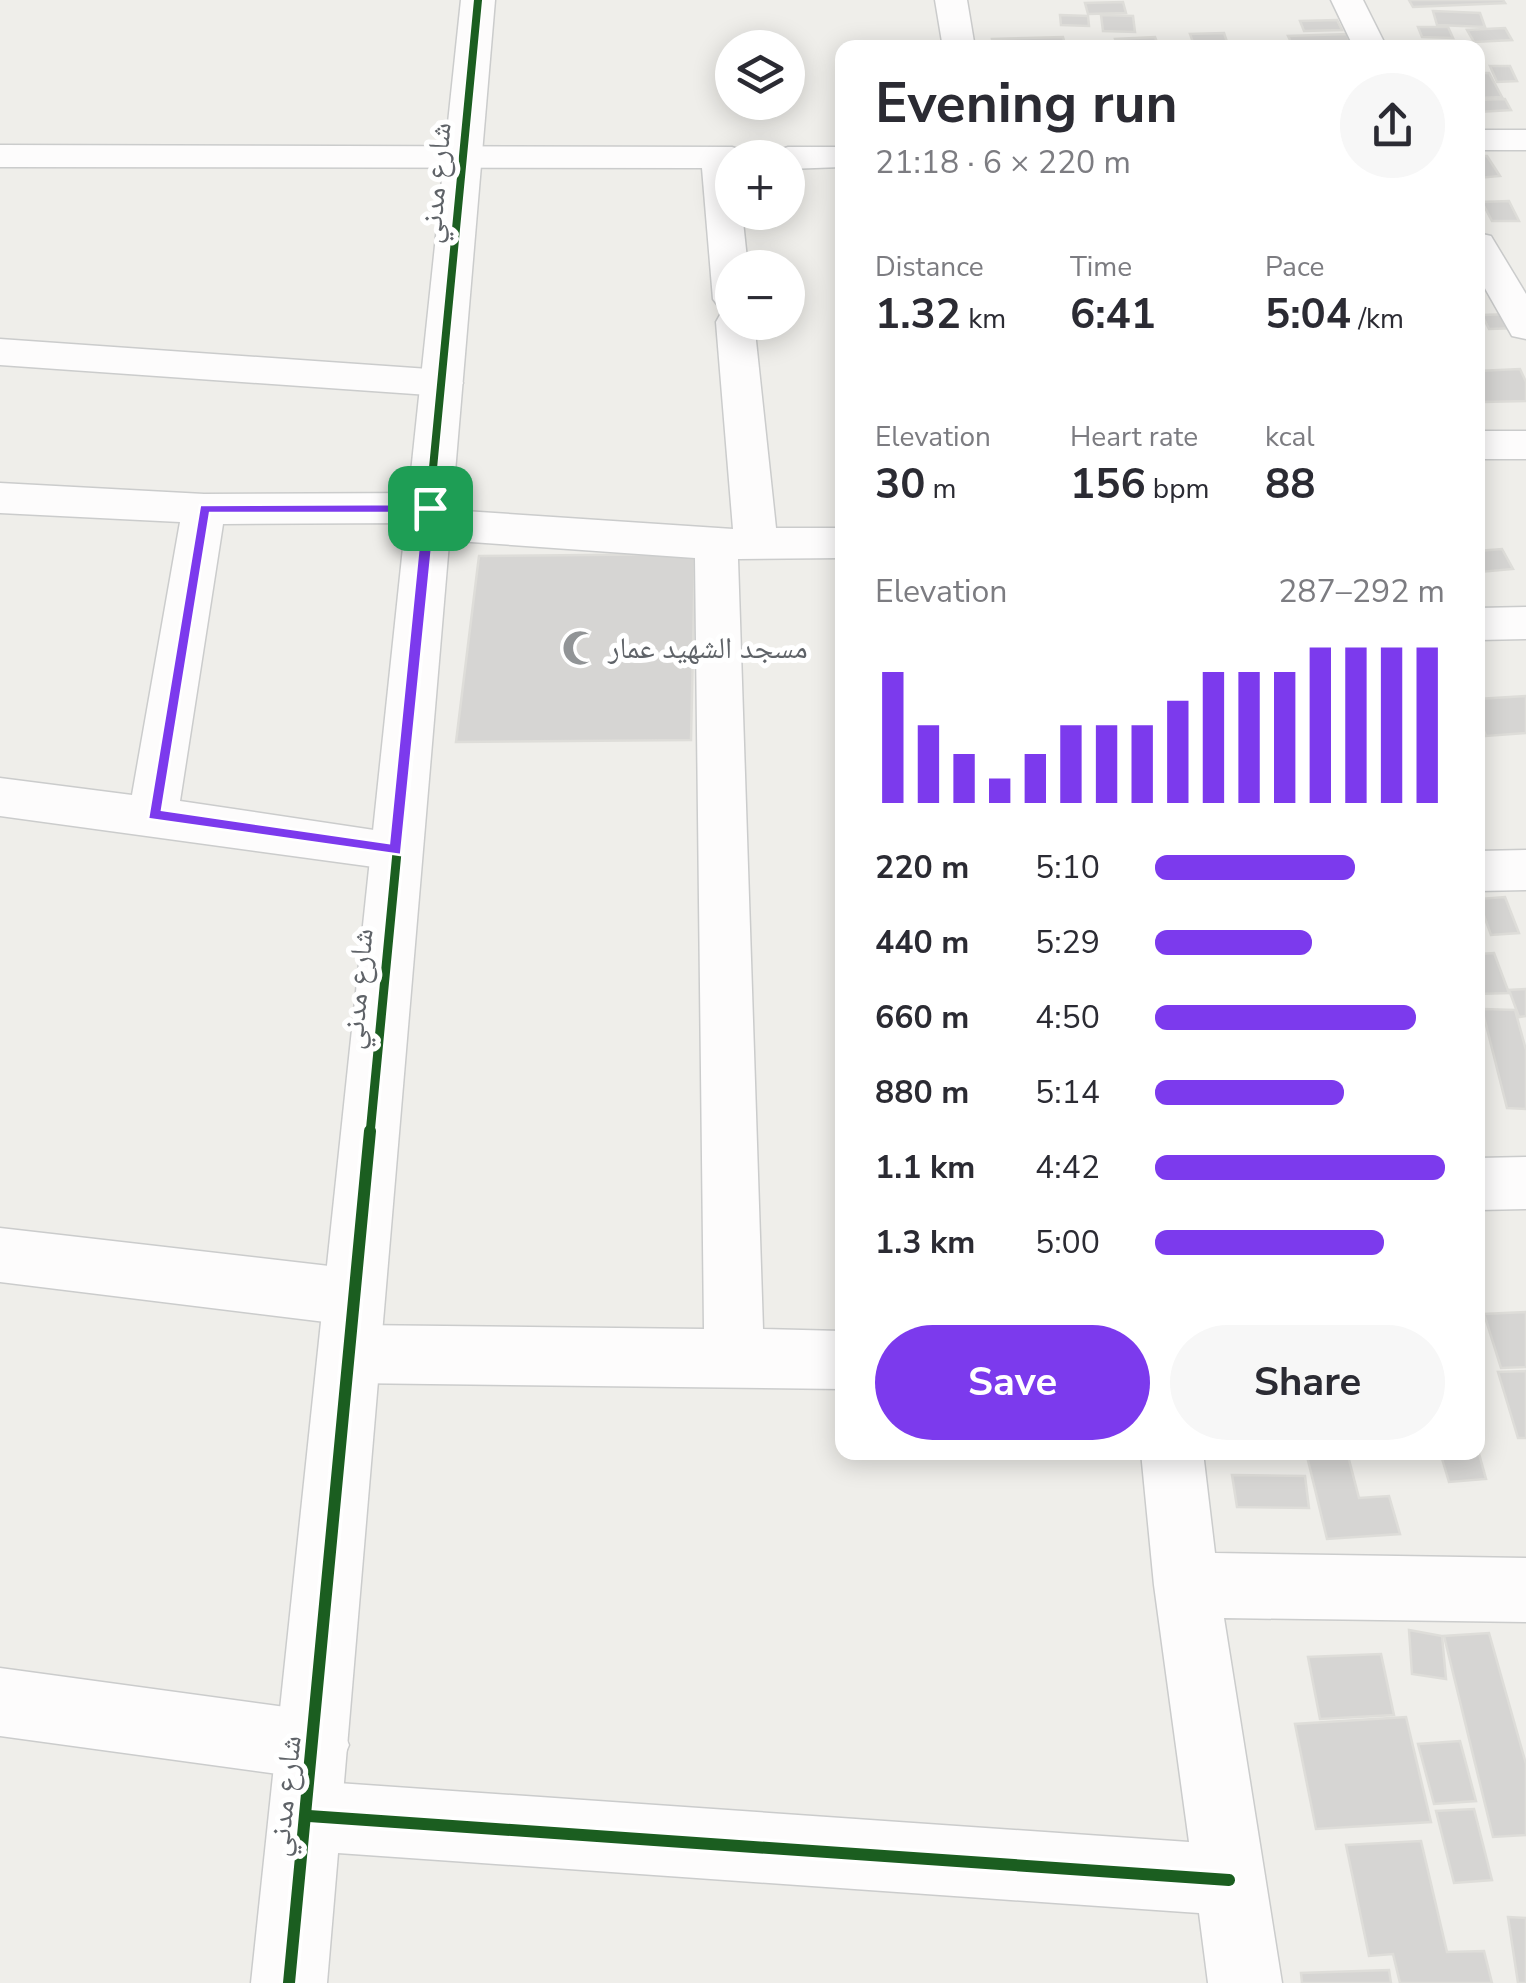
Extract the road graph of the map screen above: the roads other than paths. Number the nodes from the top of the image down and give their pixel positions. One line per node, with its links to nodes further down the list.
1 (478, 0): 11 (street, شارع مدني)
2 (951, 0): 4 (street)
3 (1347, 0): 5 (street)
4 (958, 40)
5 (1367, 40)
6 (1485, 140): 7 (street)
7 (1526, 140)
8 (835, 157): 9 (street)
9 (805, 158)
10 (1, 159): 11 (street)
11 (464, 159): 12 (street); 17 (street, شارع مدني)
12 (715, 159)
13 (1485, 256): 14 (street)
14 (1526, 327)
15 (735, 340): 23 (street)
16 (0, 352): 17 (street)
17 (443, 383): 22 (street, شارع مدني)
18 (1485, 444): 19 (street)
19 (1526, 446)
20 (0, 498): 21 (street)
21 (204, 508): 22 (street); 28 (street)
22 (430, 516): 23 (street); 29 (street, شارع مدني)
23 (736, 542): 24 (street); 36 (street)
24 (835, 543)
25 (1526, 623): 26 (street)
26 (1485, 624)
27 (0, 797): 28 (street)
28 (154, 815): 29 (street)
29 (396, 850): 35 (street, شارع مدني)
30 (1526, 870): 31 (street)
31 (1485, 871)
32 (1526, 1183): 33 (street)
33 (1485, 1184)
34 (0, 1255): 35 (street)
35 (353, 1325): 36 (street); 42 (street, شارع مدني)
36 (734, 1358): 37 (street)
37 (835, 1360)
38 (1173, 1460): 39 (street)
39 (1186, 1585): 40 (street); 44 (street)
40 (1526, 1590)
41 (0, 1702): 42 (street)
42 (315, 1745): 43 (street, شارع مدني)
43 (308, 1816): 44 (street); 45 (street, شارع مدني)
44 (1229, 1880): 46 (street)
45 (290, 1983)
46 (1245, 1983)

